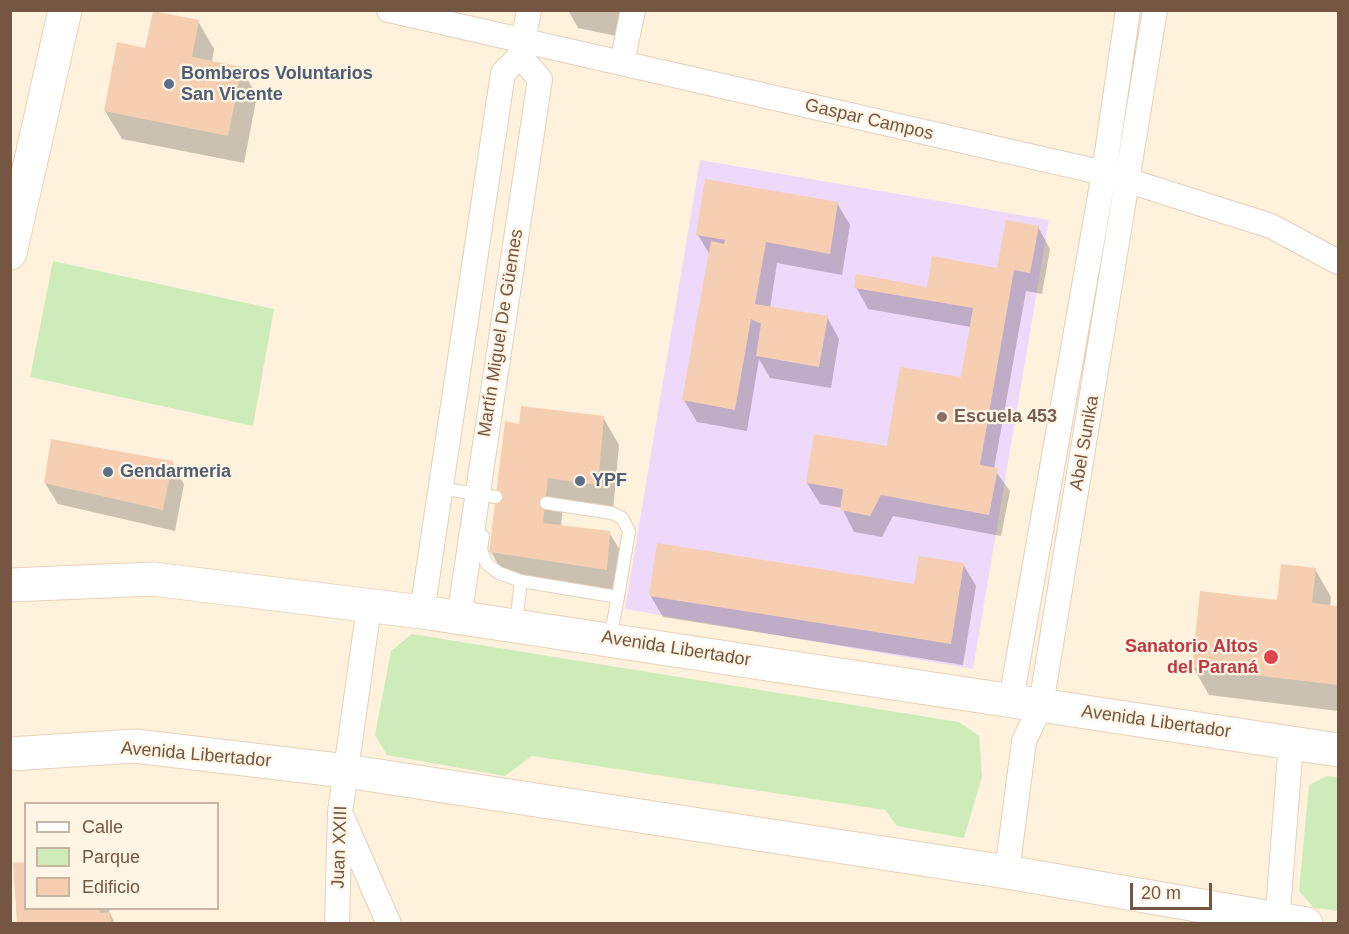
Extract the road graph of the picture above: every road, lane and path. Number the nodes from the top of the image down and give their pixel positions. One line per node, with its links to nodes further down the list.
1 (65, 10): 11 (main road)
2 (389, 10): 7 (street, Gaspar Campos)
3 (529, 10): 7 (street, Martín Miguel De Güemes)
4 (633, 10): 8 (street)
5 (1128, 10): 9 (street, Abel Sunika)
6 (1155, 10): 10 (street, Abel Sunika)
7 (521, 48): 8 (street, Gaspar Campos); 13 (street, Martín Miguel De Güemes); 14 (street, Martín Miguel De Güemes)
8 (622, 63): 9 (street, Gaspar Campos)
9 (1104, 173): 10 (street, Gaspar Campos); 24 (street, Abel Sunika)
10 (1129, 181): 12 (street, Gaspar Campos); 24 (street, Abel Sunika)
11 (12, 236)
12 (1338, 262)
13 (439, 488): 14 (lane); 20 (street, Martín Miguel De Güemes)
14 (487, 495): 16 (lane); 21 (street, Martín Miguel De Güemes)
15 (546, 503): 18 (lane)
16 (520, 581): 18 (lane); 22 (lane)
17 (10, 585): 19 (main road, Avenida Libertador)
18 (618, 597): 23 (lane)
19 (369, 607): 20 (main road, Avenida Libertador); 28 (street, Juan XXIII)
20 (422, 612): 21 (main road, Avenida Libertador)
21 (459, 618): 22 (main road, Avenida Libertador)
22 (515, 626): 23 (main road, Avenida Libertador)
23 (610, 639): 24 (main road, Avenida Libertador)
24 (1026, 702): 25 (main road, Avenida Libertador); 30 (street, Abel Sunika)
25 (1291, 742): 26 (main road, Avenida Libertador); 31 (street)
26 (1338, 750)
27 (10, 754): 28 (main road, Avenida Libertador)
28 (346, 771): 29 (street, Juan XXIII); 30 (main road, Avenida Libertador)
29 (340, 812): 32 (street, Juan XXIII); 33 (street)
30 (1007, 872): 31 (main road, Avenida Libertador)
31 (1287, 922)
32 (338, 924)
33 (389, 924)

